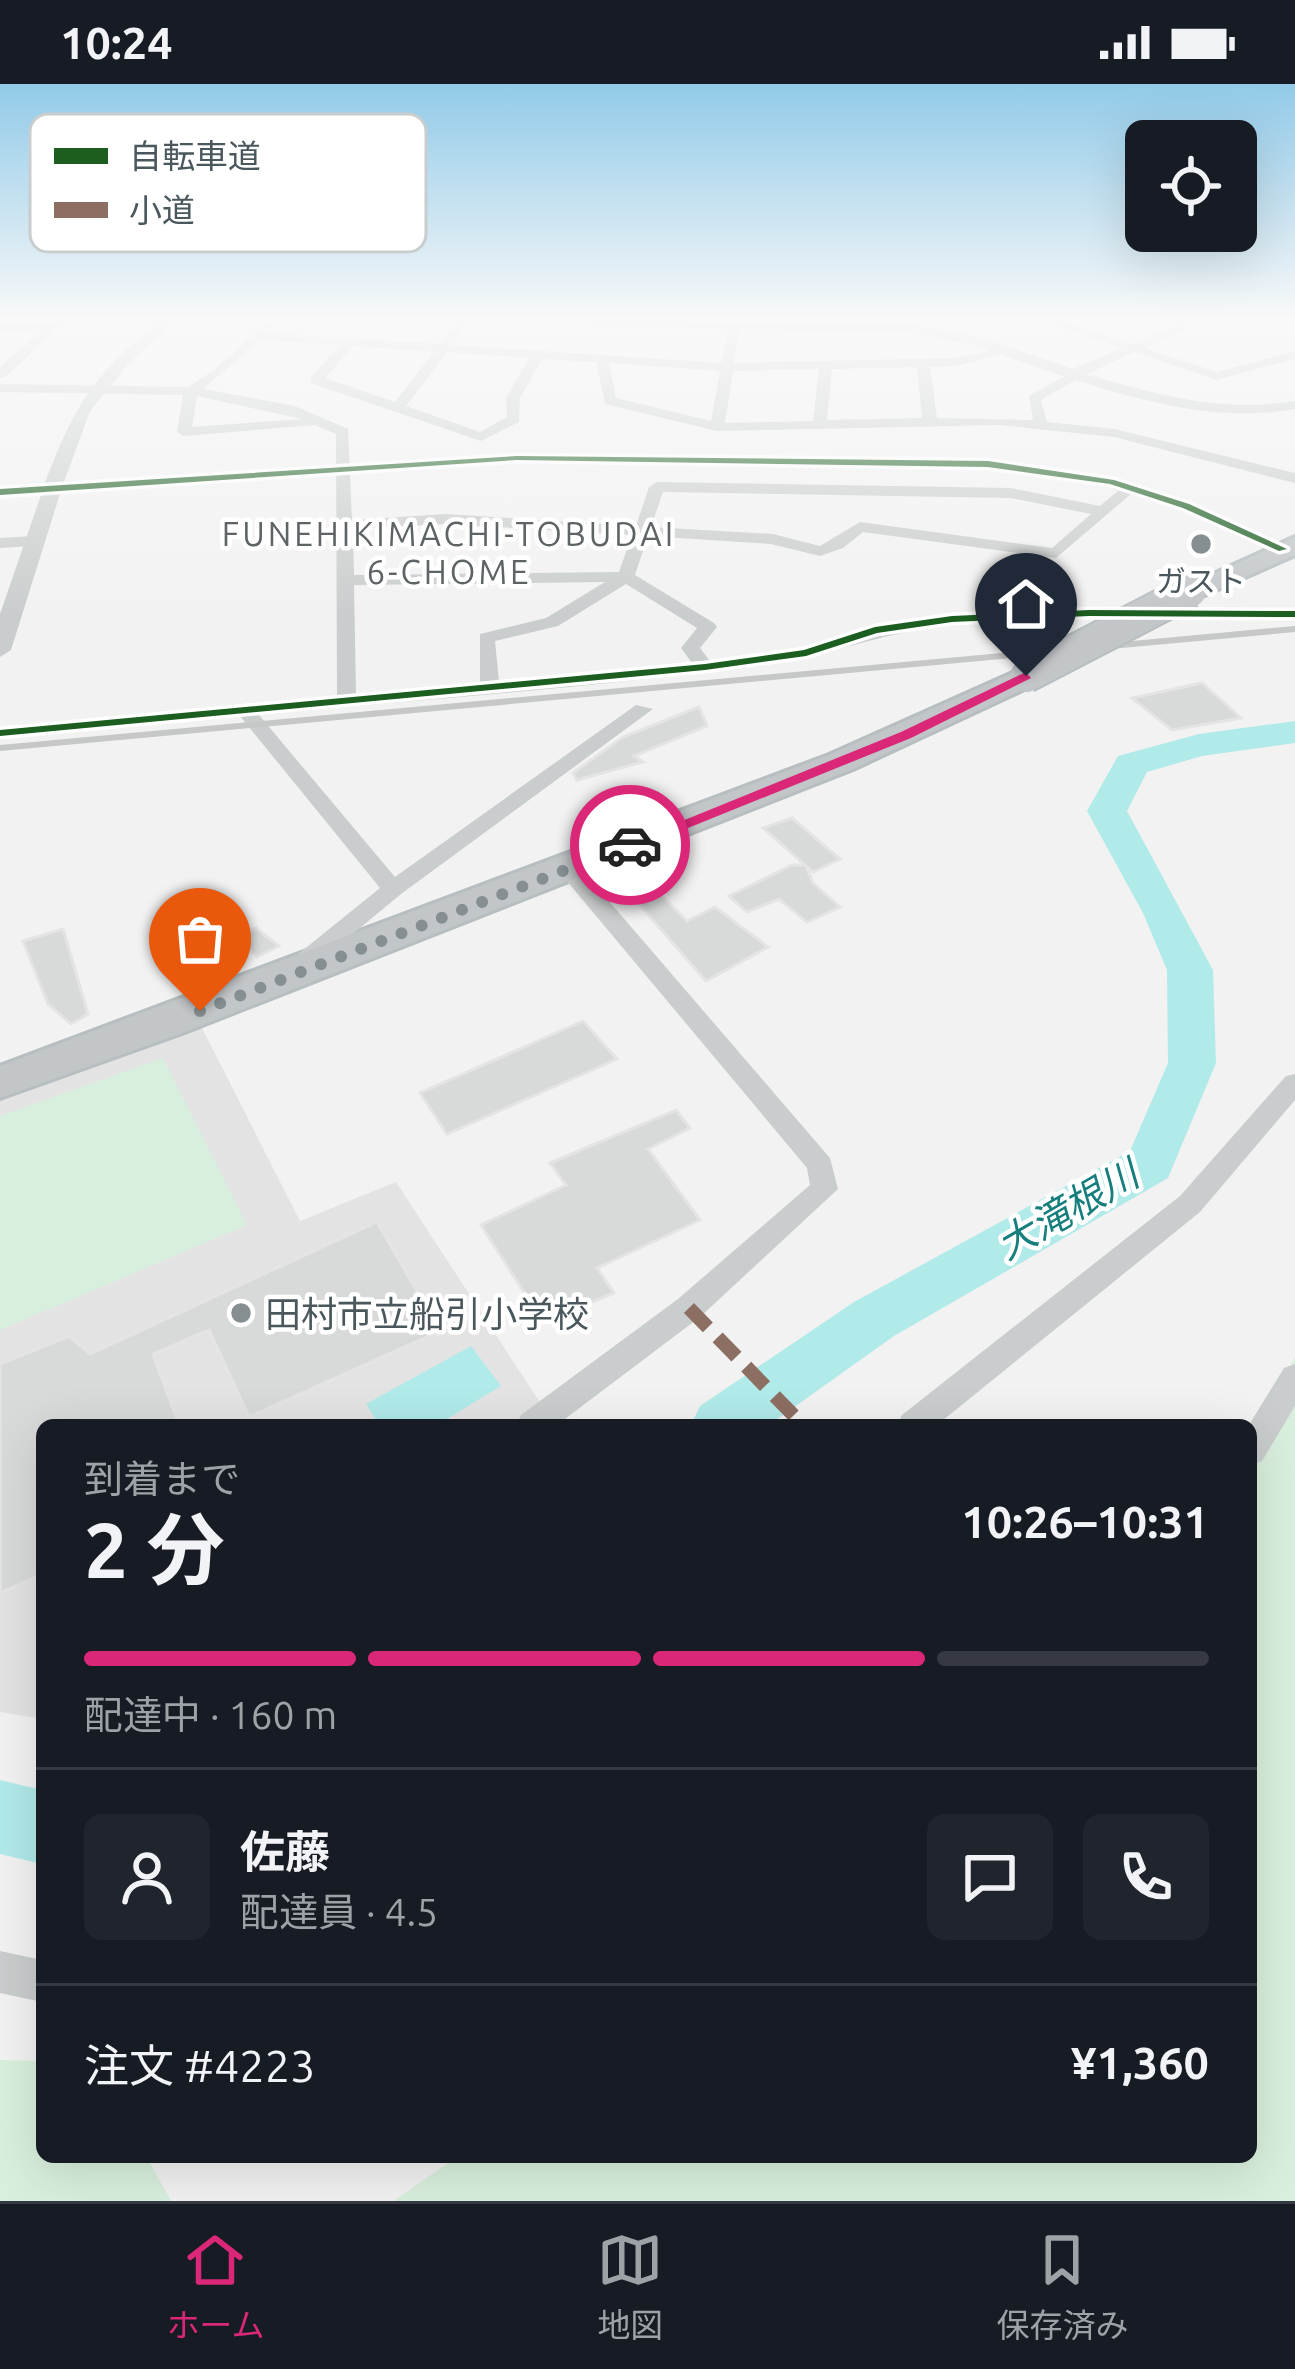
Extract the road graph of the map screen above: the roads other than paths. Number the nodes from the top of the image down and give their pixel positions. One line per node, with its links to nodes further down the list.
1 (83, 420): 20 (street)
2 (186, 420): 11 (street)
3 (314, 420): 11 (street)
4 (427, 420): 16 (street)
5 (513, 420): 16 (street)
6 (687, 420): 14 (street)
7 (718, 420): 14 (street)
8 (820, 420): 15 (street)
9 (930, 420): 12 (street)
10 (1040, 420): 13 (street)
11 (319, 422): 18 (street)
12 (930, 423): 13 (street); 15 (street)
13 (1041, 425): 19 (street)
14 (717, 427): 15 (street)
15 (819, 428)
16 (481, 437): 17 (street)
17 (487, 460): 18 (street); 21 (street)
18 (345, 469): 20 (street); 24 (street)
19 (1295, 478)
20 (54, 488): 22 (street); 26 (street)
21 (1130, 488): 23 (street); 28 (street)
22 (0, 492)
23 (1100, 511): 25 (street); 25 (street)
24 (344, 525): 25 (street); 30 (street)
25 (643, 531): 29 (street)
26 (33, 541): 27 (street); 31 (street)
27 (0, 543)
28 (1288, 547): 40 (highway, bridge)
29 (626, 577): 30 (street); 34 (street); 35 (street)
30 (347, 580): 36 (street)
31 (7, 600): 33 (street)
32 (1295, 614): 34 (street)
33 (0, 650)
34 (705, 668): 35 (street)
35 (490, 689): 36 (street)
36 (346, 703): 38 (street)
37 (643, 709): 41 (street)
38 (248, 714): 39 (street); 41 (street)
39 (0, 733)
40 (569, 869): 42 (highway); 46 (street)
41 (393, 889): 42 (street)
42 (282, 979): 43 (highway)
43 (0, 1082)
44 (1295, 1083): 47 (street)
45 (1295, 1378): 48 (street)
46 (540, 1419)
47 (921, 1419)
48 (1257, 1441)
49 (0, 1972): 50 (street)
50 (36, 1980)

